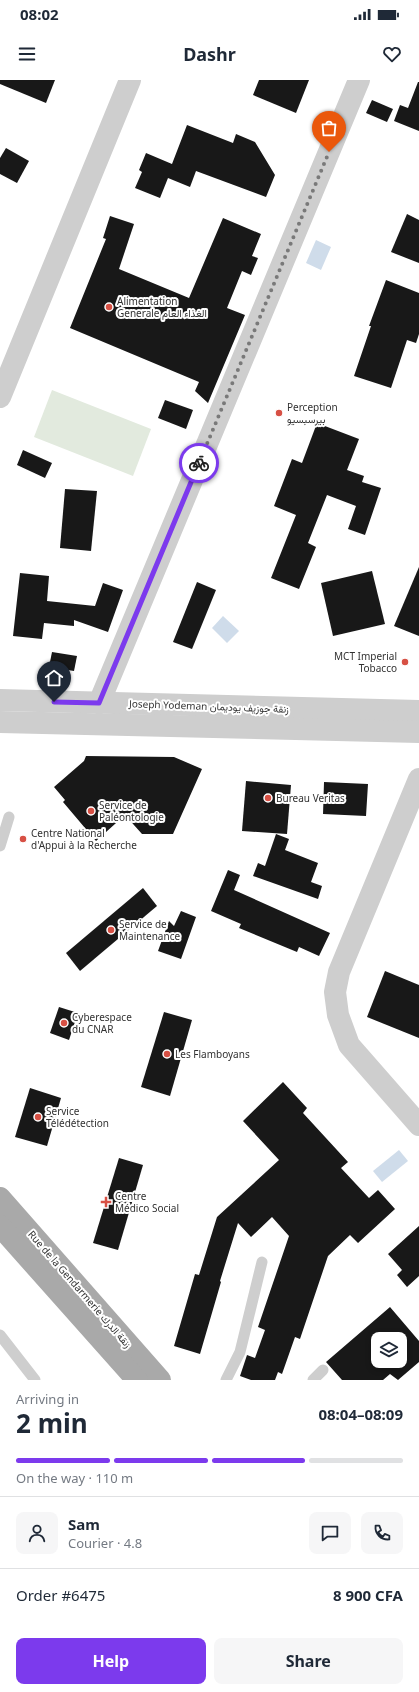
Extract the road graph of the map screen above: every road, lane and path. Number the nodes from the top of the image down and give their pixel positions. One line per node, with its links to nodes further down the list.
1 (130, 80): 3 (street)
2 (359, 80): 5 (street)
3 (0, 396)
4 (0, 700): 5 (street, Joseph Yodeman زنقة جوزيف يوديمان)
5 (99, 703): 6 (street, Joseph Yodeman زنقة جوزيف يوديمان)
6 (419, 711)
7 (0, 722): 8 (street, Joseph Yodeman زنقة جوزيف يوديمان)
8 (419, 732)
9 (419, 779): 12 (street)
10 (9, 817): 11 (lane)
11 (0, 846)
12 (419, 1125)
13 (0, 1198): 20 (main road, Rue de la Gendarmerie زنقة الدرك)
14 (0, 1226): 19 (main road, Rue de la Gendarmerie زنقة الدرك)
15 (262, 1262): 21 (lane)
16 (0, 1335): 18 (lane)
17 (323, 1370): 22 (lane)
18 (35, 1380)
19 (137, 1380)
20 (160, 1380)
21 (227, 1380)
22 (313, 1380)

